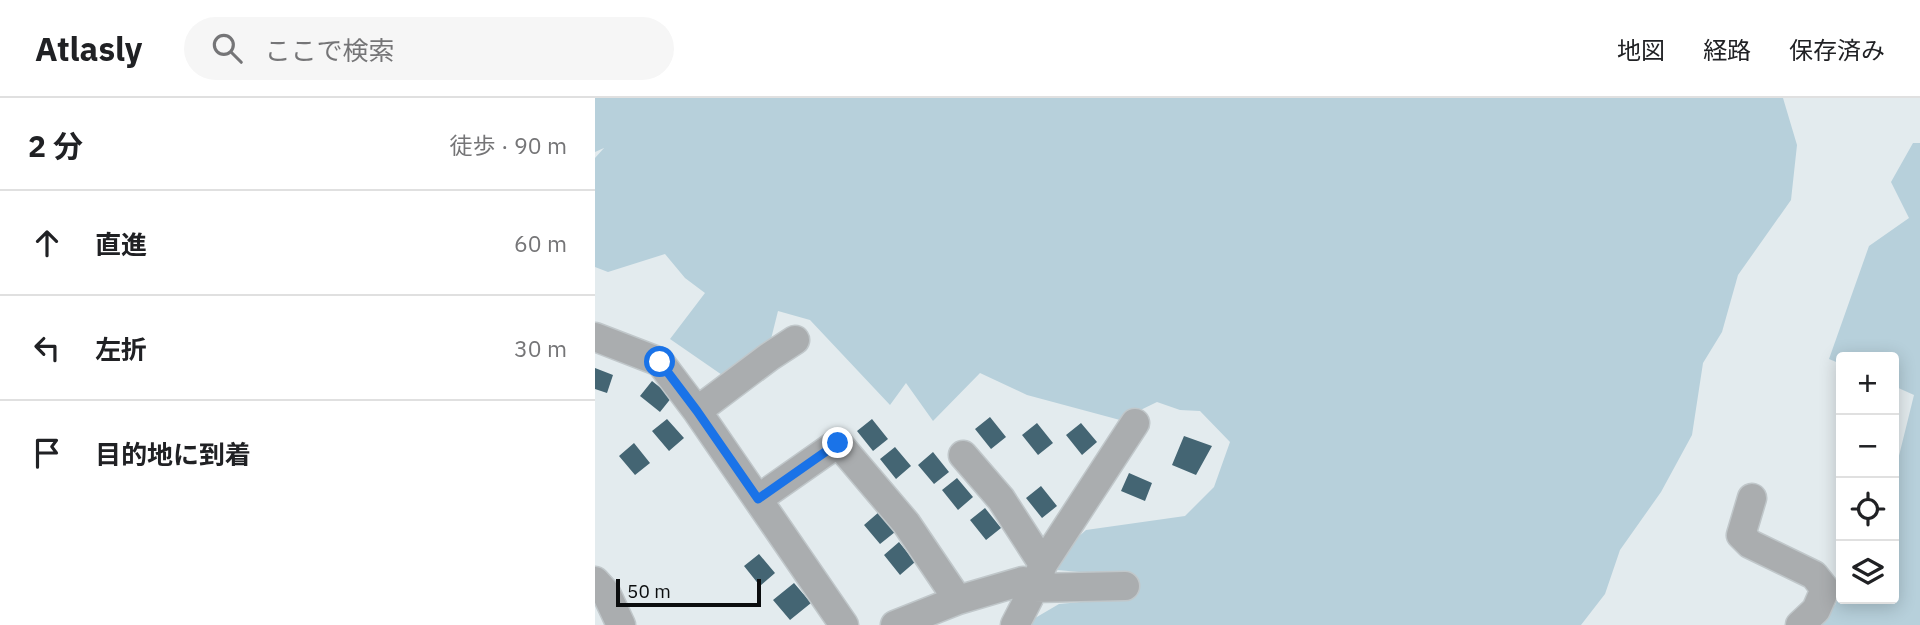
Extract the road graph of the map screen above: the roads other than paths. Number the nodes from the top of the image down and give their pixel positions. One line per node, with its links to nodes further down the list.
1 (595, 337): 3 (street)
2 (796, 340): 3 (street)
3 (697, 411): 7 (street)
4 (1135, 423): 8 (street)
5 (963, 455): 8 (street)
6 (1752, 498): 16 (street)
7 (758, 499): 11 (street); 13 (street)
8 (1039, 576): 10 (street); 11 (street); 15 (street)
9 (595, 581): 12 (street)
10 (1125, 586)
11 (958, 600): 14 (street)
12 (621, 625)
13 (844, 625)
14 (895, 625)
15 (1015, 625)
16 (1800, 625)

